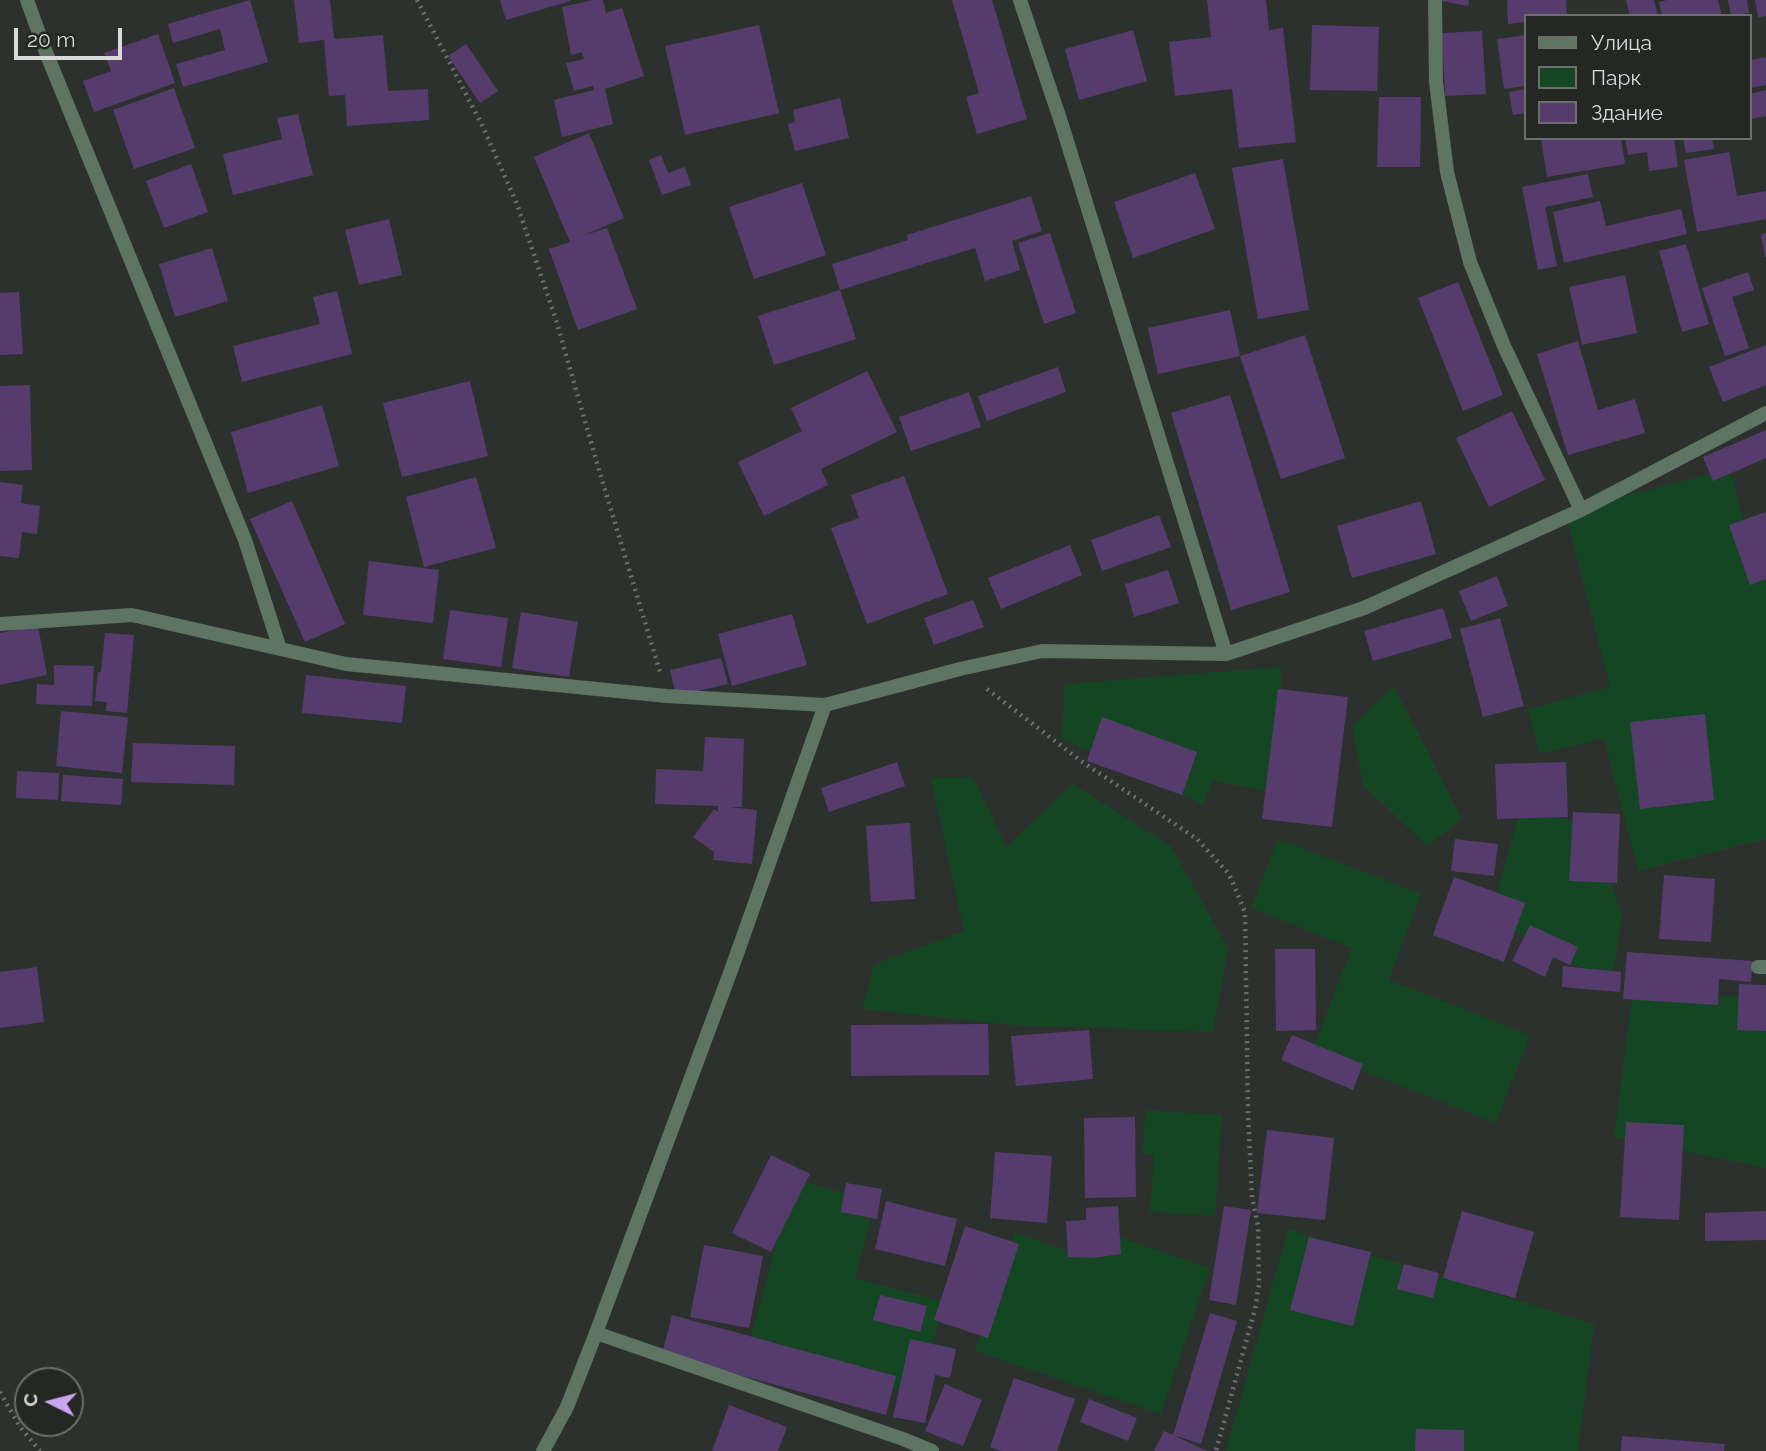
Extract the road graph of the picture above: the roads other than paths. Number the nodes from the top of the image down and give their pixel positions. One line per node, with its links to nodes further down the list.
1 (27, 0): 7 (street)
2 (1020, 0): 8 (street)
3 (1435, 0): 5 (street)
4 (1766, 412): 5 (street)
5 (1581, 510): 8 (street)
6 (0, 624): 7 (street)
7 (280, 649): 9 (street)
8 (1226, 654): 9 (street)
9 (825, 705): 10 (street)
10 (596, 1334): 11 (street); 12 (street)
11 (543, 1451)
12 (932, 1451)

